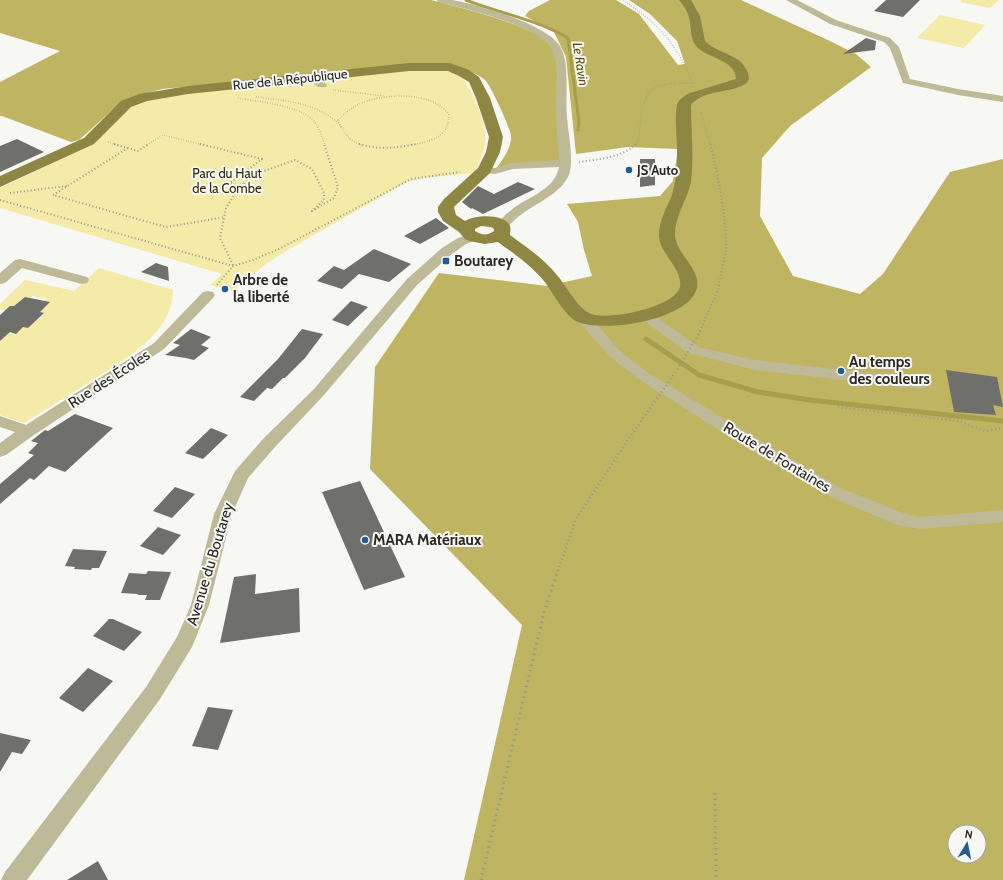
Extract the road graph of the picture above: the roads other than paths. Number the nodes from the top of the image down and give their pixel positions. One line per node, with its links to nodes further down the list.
1 (441, 0): 5 (street)
2 (685, 0): 13 (main road)
3 (790, 0): 4 (street)
4 (1003, 99)
5 (564, 160): 6 (street); 8 (street, Avenue du Boutarey)
6 (485, 170): 7 (main road, Rue de la République); 9 (main road, Rue de la République)
7 (3, 188)
8 (533, 200): 9 (street, Avenue du Boutarey); 9 (street, Avenue du Boutarey)
9 (482, 230): 14 (main road); 20 (street, Avenue du Boutarey)
10 (0, 280): 11 (street)
11 (82, 280)
12 (208, 295): 17 (street, Rue des Écoles)
13 (645, 315): 14 (main road); 15 (street)
14 (583, 317): 19 (street, Route de Fontaines)
15 (920, 384)
16 (0, 421): 17 (street)
17 (28, 431): 18 (street, Rue des Écoles)
18 (0, 451)
19 (1003, 516)
20 (13, 880)

